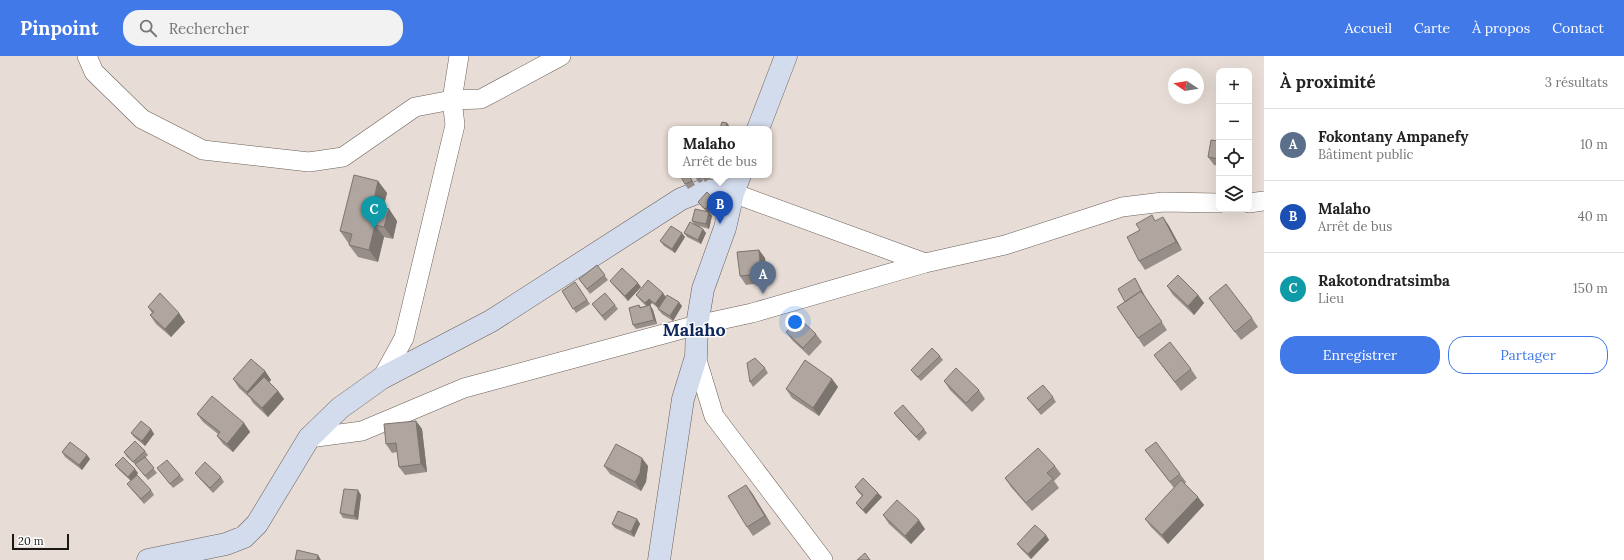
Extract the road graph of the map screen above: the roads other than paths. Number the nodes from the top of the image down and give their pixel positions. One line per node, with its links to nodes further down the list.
1 (87, 56): 5 (street)
2 (459, 56): 5 (street)
3 (561, 56): 5 (street)
4 (786, 56): 6 (street)
5 (452, 100): 14 (street)
6 (759, 126)
7 (736, 184): 11 (street); 12 (street); 14 (street)
8 (1264, 201): 10 (street)
9 (1216, 203): 11 (street)
10 (1252, 203)
11 (925, 263): 12 (street)
12 (697, 325): 13 (street); 15 (street)
13 (696, 358): 17 (street); 18 (street)
14 (382, 378): 15 (street)
15 (309, 438): 16 (street)
16 (148, 560)
17 (659, 560)
18 (823, 560)

